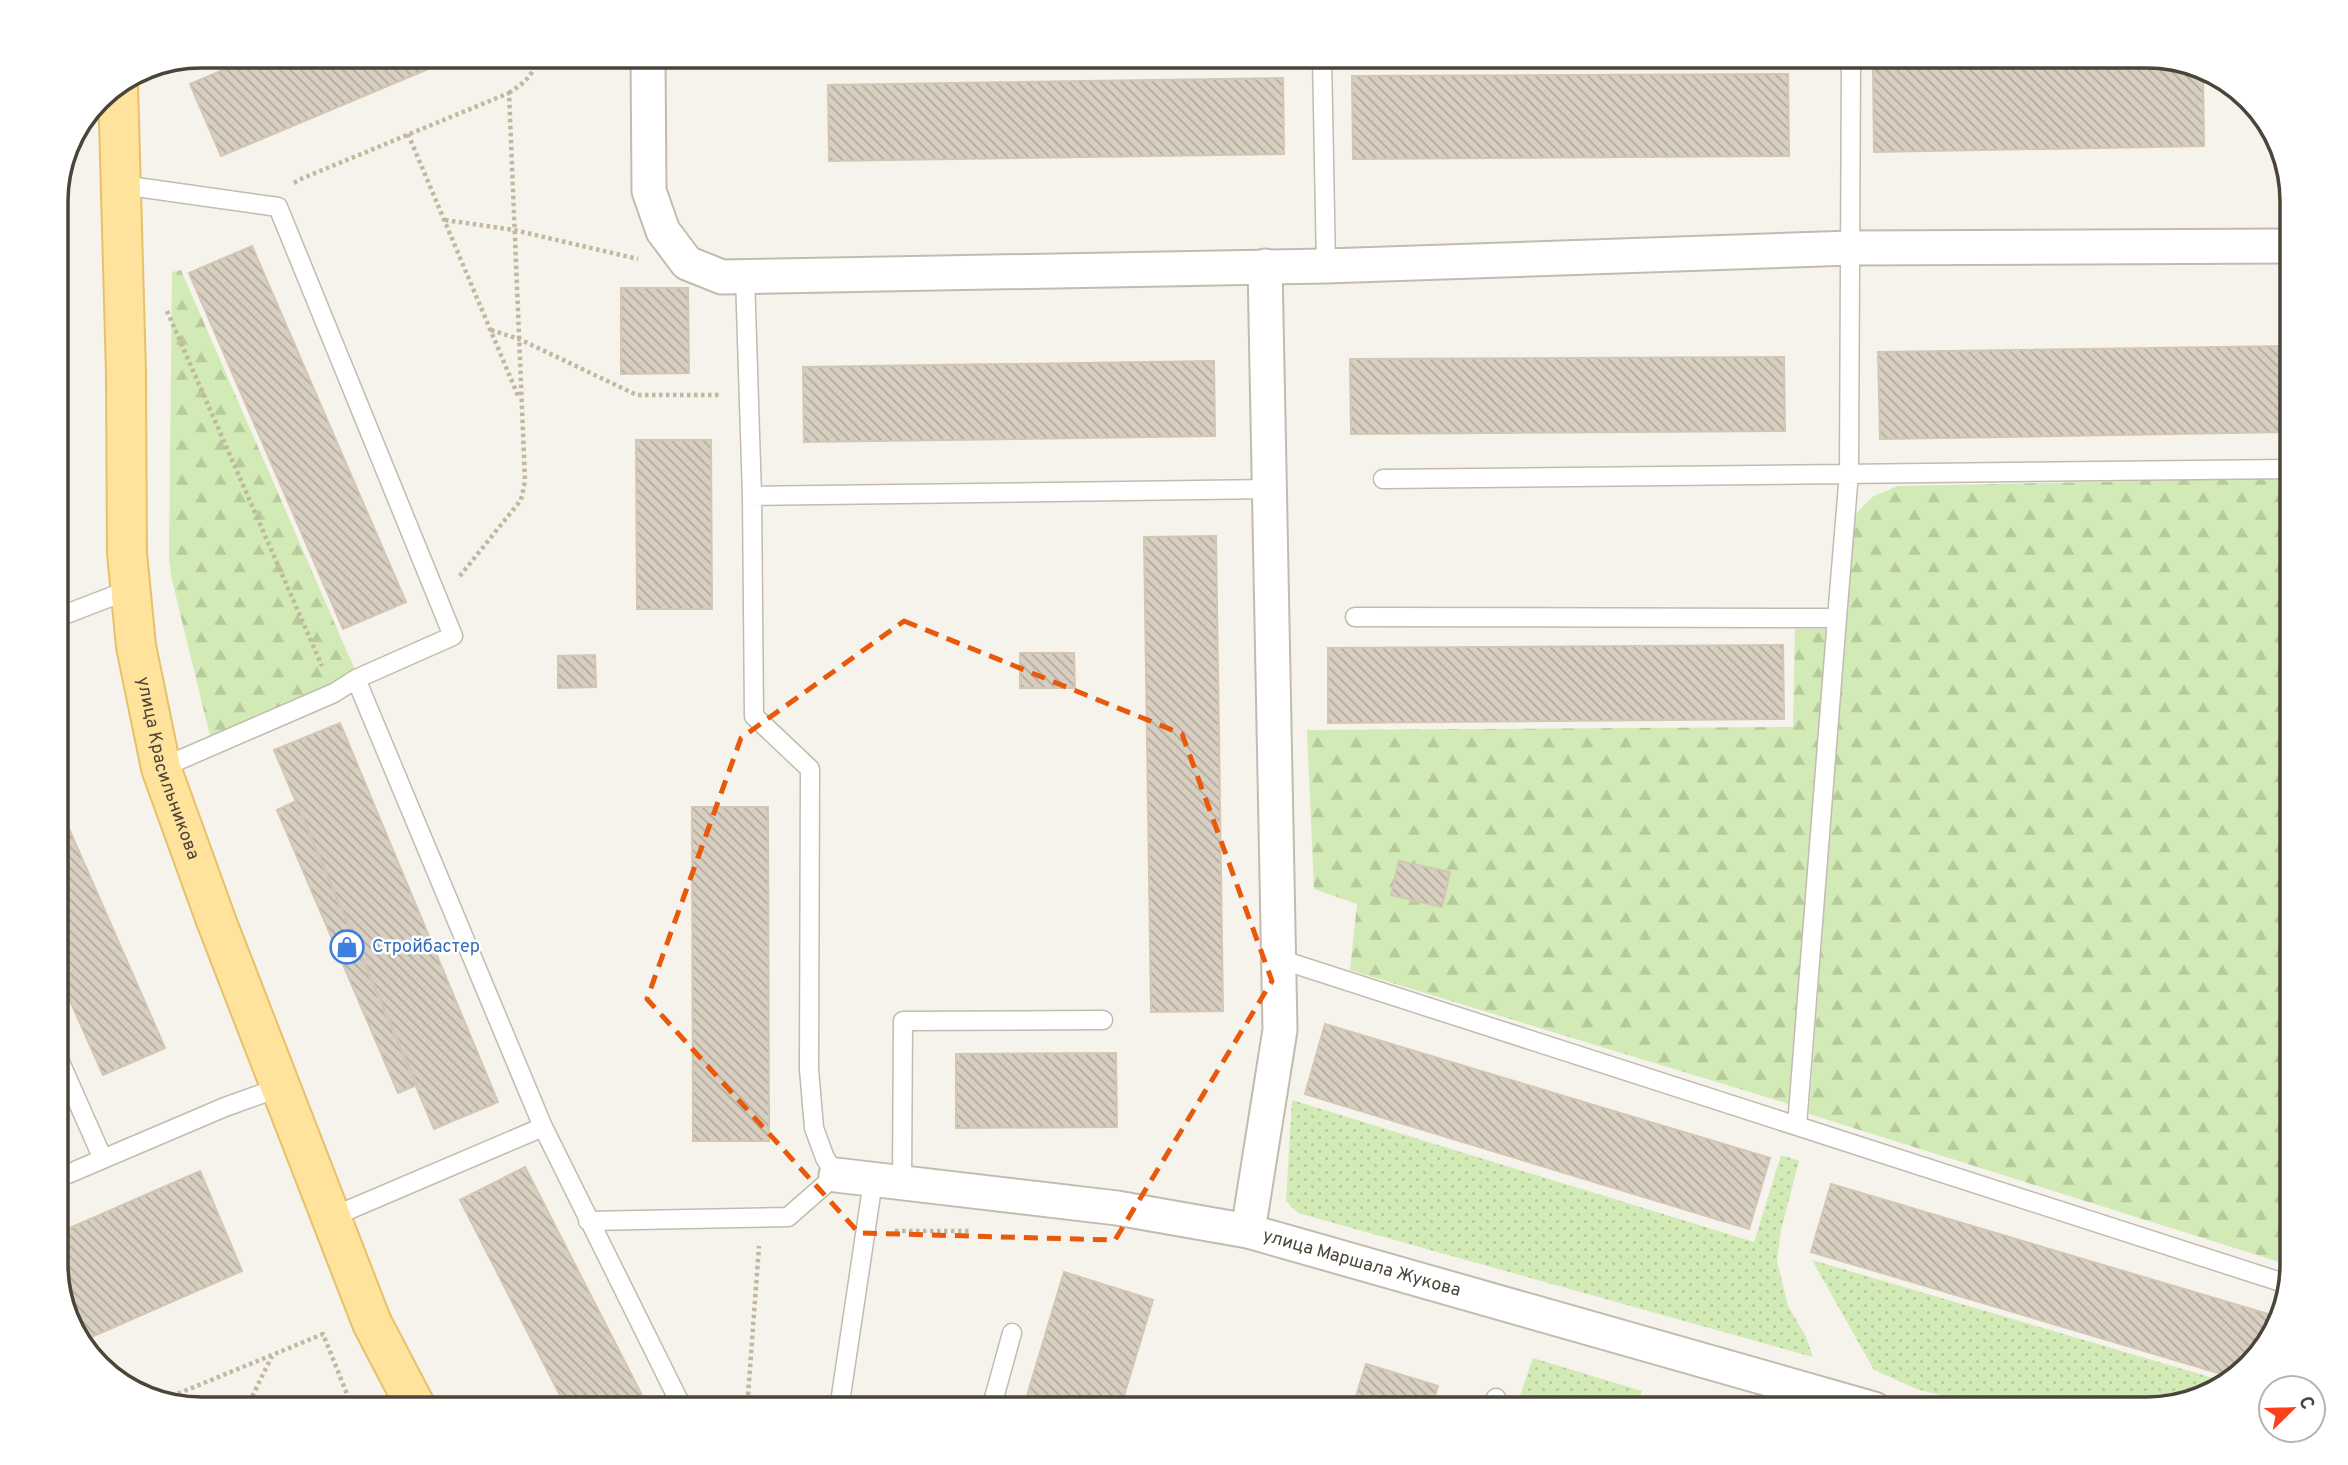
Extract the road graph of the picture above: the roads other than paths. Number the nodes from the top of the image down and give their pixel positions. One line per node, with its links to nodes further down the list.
1 (1322, 68): 9 (lane)
2 (1851, 68): 7 (lane)
3 (648, 69): 10 (street)
4 (118, 97): 5 (main road, улица Красильникова)
5 (122, 186): 16 (main road, улица Красильникова); 20 (lane)
6 (2279, 246): 7 (street)
7 (1851, 248): 9 (street); 12 (lane)
8 (1265, 266): 9 (street); 10 (street); 14 (street)
9 (1326, 266)
10 (745, 277): 15 (lane)
11 (2279, 469): 12 (lane)
12 (1849, 473): 13 (lane); 19 (lane)
13 (1383, 479)
14 (1269, 489): 15 (lane); 22 (street)
15 (752, 496): 30 (lane)
16 (131, 589): 17 (lane); 21 (main road, улица Красильникова)
17 (69, 613)
18 (1355, 617): 19 (lane)
19 (1837, 618): 26 (lane)
20 (356, 679): 21 (lane); 27 (lane)
21 (161, 768): 25 (main road, улица Красильникова)
22 (1279, 959): 26 (lane); 34 (street)
23 (1103, 1020): 31 (lane)
24 (69, 1082): 28 (lane)
25 (281, 1087): 28 (lane); 32 (main road, улица Красильникова)
26 (1797, 1126): 35 (lane)
27 (543, 1127): 32 (lane); 33 (lane)
28 (103, 1159): 29 (lane)
29 (69, 1173)
30 (836, 1175): 31 (street, улица Маршала Жукова); 33 (lane)
31 (888, 1182): 34 (street, улица Маршала Жукова); 39 (lane)
32 (332, 1217): 37 (main road, улица Красильникова)
33 (588, 1221): 38 (lane)
34 (1248, 1231): 41 (street, улица Маршала Жукова)
35 (2279, 1281)
36 (1012, 1333): 40 (lane)
37 (411, 1397)
38 (677, 1397)
39 (841, 1397)
40 (994, 1397)
41 (1832, 1397)

